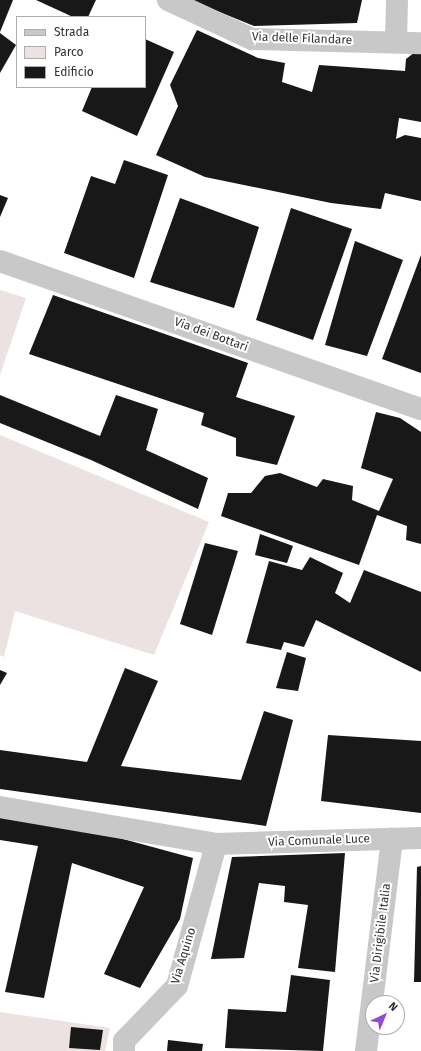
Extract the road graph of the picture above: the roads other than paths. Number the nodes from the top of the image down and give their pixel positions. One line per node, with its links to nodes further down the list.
1 (168, 0): 3 (street, Via delle Filandare)
2 (397, 0): 3 (street)
3 (396, 42): 4 (street, Via delle Filandare)
4 (421, 43)
5 (0, 261): 6 (street, Via dei Bottari)
6 (421, 409)
7 (0, 807): 10 (street, Via Comunale Luce)
8 (421, 838): 9 (street, Via Comunale Luce)
9 (392, 839): 10 (street, Via Comunale Luce); 12 (street, Via Dirigibile Italia)
10 (216, 844): 11 (street, Via Aquino)
11 (124, 1051)
12 (366, 1051)

